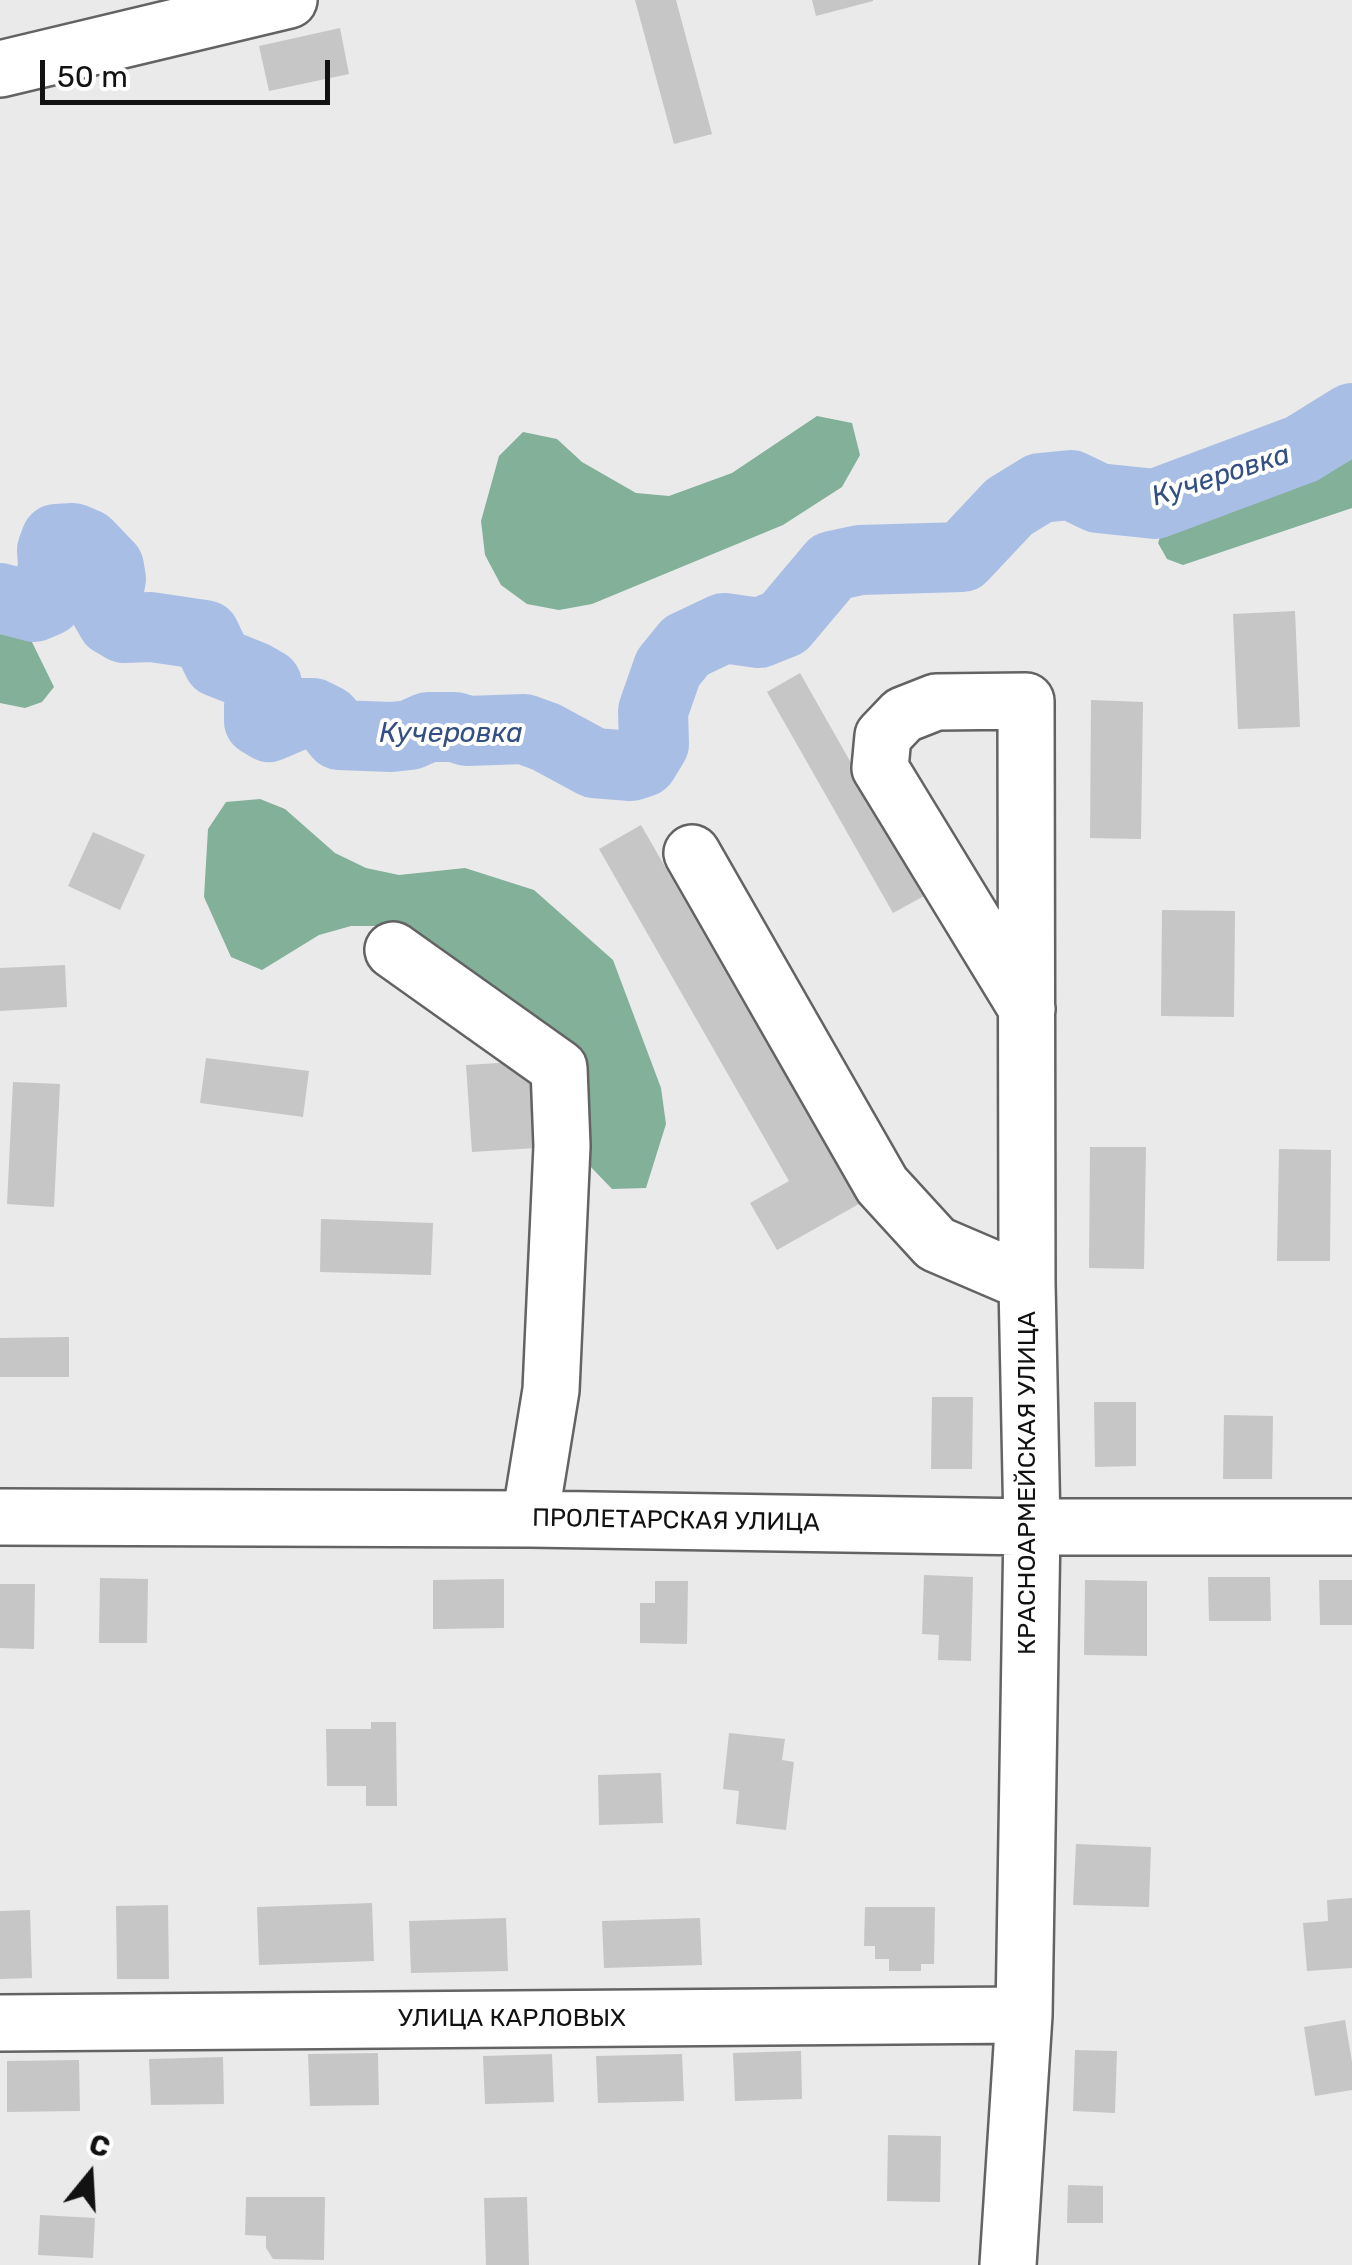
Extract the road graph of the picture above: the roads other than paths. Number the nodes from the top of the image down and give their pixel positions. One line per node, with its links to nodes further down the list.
1 (289, 0): 2 (street)
2 (0, 69)
3 (692, 853): 6 (street)
4 (392, 950): 8 (street)
5 (1027, 1009): 5 (street, КРАСНОАРМЕЙСКАЯ УЛИЦА); 6 (street, КРАСНОАРМЕЙСКАЯ УЛИЦА)
6 (1027, 1283): 9 (street, КРАСНОАРМЕЙСКАЯ УЛИЦА)
7 (0, 1517): 8 (street, ПРОЛЕТАРСКАЯ УЛИЦА)
8 (530, 1519): 9 (street, ПРОЛЕТАРСКАЯ УЛИЦА)
9 (1032, 1527): 10 (street, ПРОЛЕТАРСКАЯ УЛИЦА); 11 (street, КРАСНОАРМЕЙСКАЯ УЛИЦА)
10 (1352, 1527)
11 (1024, 2014): 12 (street, УЛИЦА КАРЛОВЫХ); 13 (street, КРАСНОАРМЕЙСКАЯ УЛИЦА)
12 (0, 2023)
13 (1008, 2265)

